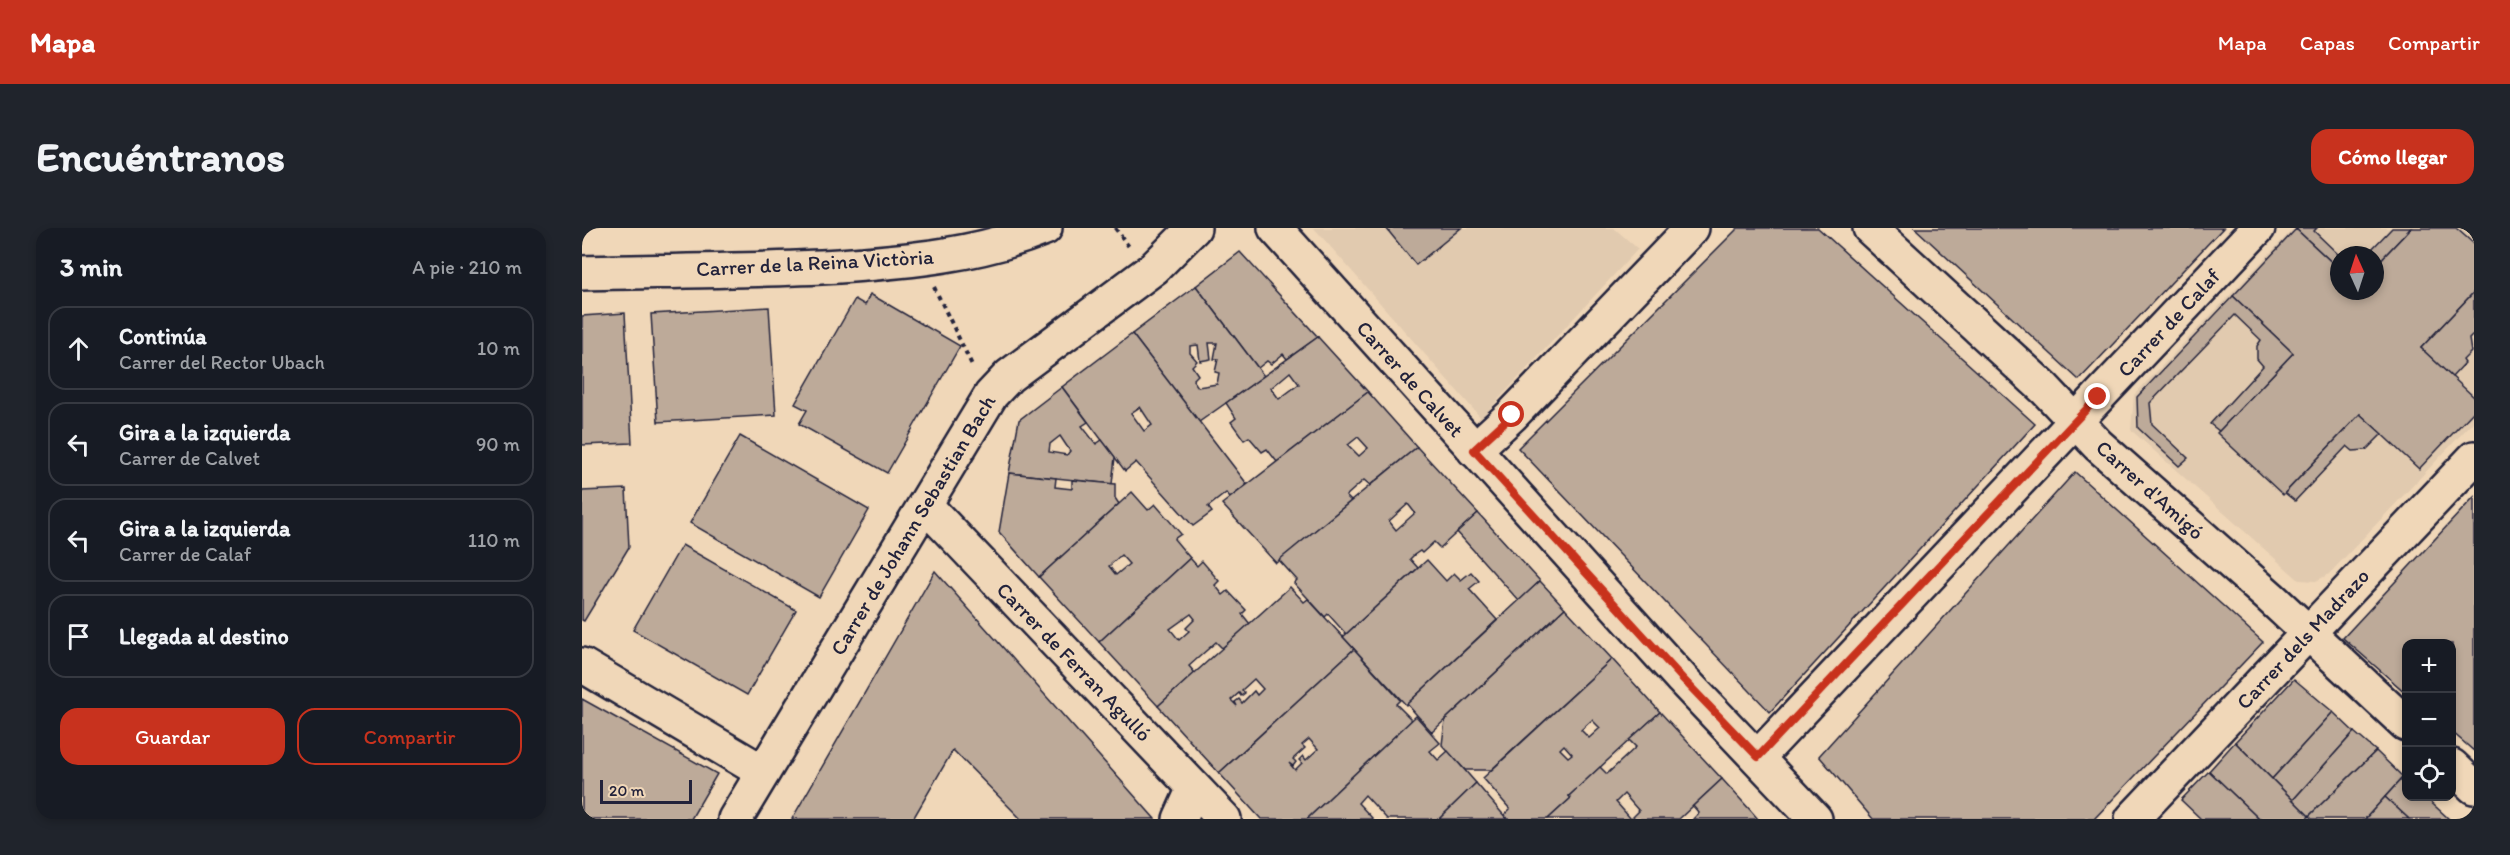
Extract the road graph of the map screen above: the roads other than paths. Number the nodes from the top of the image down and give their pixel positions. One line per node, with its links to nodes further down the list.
1 (1045, 228): 8 (street, Carrer de la Reina Victòria)
2 (1194, 228): 7 (street, Carrer de Johann Sebastian Bach)
3 (1275, 228): 10 (street, Carrer de Calvet)
4 (1692, 228): 10 (street)
5 (1870, 228): 9 (street, Carrer d'Amigó)
6 (2258, 228): 9 (street, Carrer de Calaf)
7 (1167, 243): 12 (street, Carrer de Johann Sebastian Bach)
8 (582, 273)
9 (2075, 422): 13 (street, Carrer d'Amigó); 16 (street, Carrer de Calaf)
10 (1474, 450): 16 (street, Carrer de Calvet)
11 (2474, 458): 13 (street, Carrer dels Madrazo)
12 (925, 505): 18 (street, Carrer de Johann Sebastian Bach); 20 (street, Carrer de Ferran Agulló)
13 (2309, 632): 15 (street, Carrer d'Amigó); 25 (street, Carrer dels Madrazo)
14 (582, 665): 18 (street)
15 (2402, 719)
16 (1758, 757): 24 (street, Carrer de Calvet)
17 (2456, 771): 19 (street)
18 (763, 772): 21 (street, Carrer de Johann Sebastian Bach)
19 (2474, 787)
20 (1194, 788): 22 (street); 23 (street, Carrer de Ferran Agulló)
21 (735, 819)
22 (1180, 819)
23 (1224, 819)
24 (1815, 819)
25 (2132, 819)

